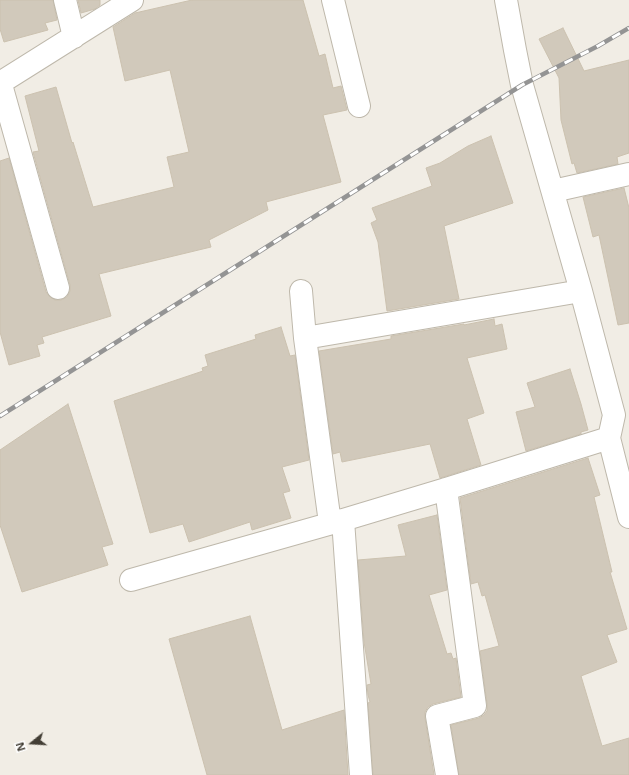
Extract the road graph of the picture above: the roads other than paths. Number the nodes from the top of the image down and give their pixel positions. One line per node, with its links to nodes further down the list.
1 (64, 0): 5 (street)
2 (132, 0): 5 (street)
3 (333, 0): 7 (street)
4 (506, 0): 9 (street)
5 (74, 37): 6 (street)
6 (0, 82): 10 (street)
7 (360, 106)
8 (629, 174): 9 (street)
9 (553, 192): 12 (street)
10 (58, 288)
11 (301, 291): 13 (street)
12 (581, 291): 13 (street); 14 (street)
13 (305, 338): 18 (street)
14 (622, 413): 15 (street)
15 (609, 438): 16 (street); 17 (street)
16 (446, 489): 18 (street); 21 (street)
17 (629, 516)
18 (336, 521): 19 (street); 20 (street)
19 (131, 580)
20 (361, 775)
21 (447, 775)

